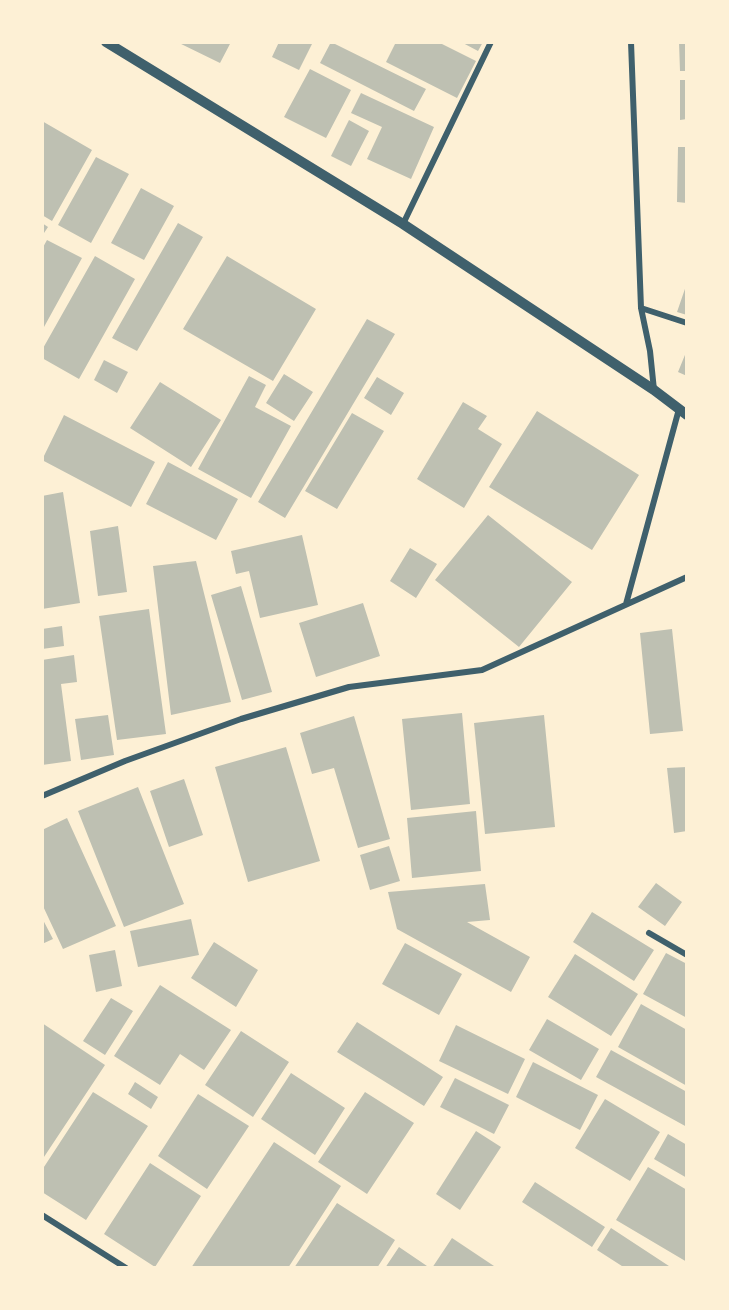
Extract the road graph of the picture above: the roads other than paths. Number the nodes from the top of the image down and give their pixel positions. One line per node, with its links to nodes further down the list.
1 (106, 42): 4 (street)
2 (491, 42): 4 (street)
3 (631, 42): 5 (street)
4 (403, 224): 7 (street)
5 (641, 308): 6 (street); 7 (street)
6 (687, 323)
7 (654, 390): 8 (street)
8 (683, 412): 10 (street)
9 (687, 578): 10 (street)
10 (626, 604): 11 (street)
11 (42, 796)
12 (650, 933): 13 (street)
13 (687, 955)
14 (42, 1215): 15 (street)
15 (126, 1268)

